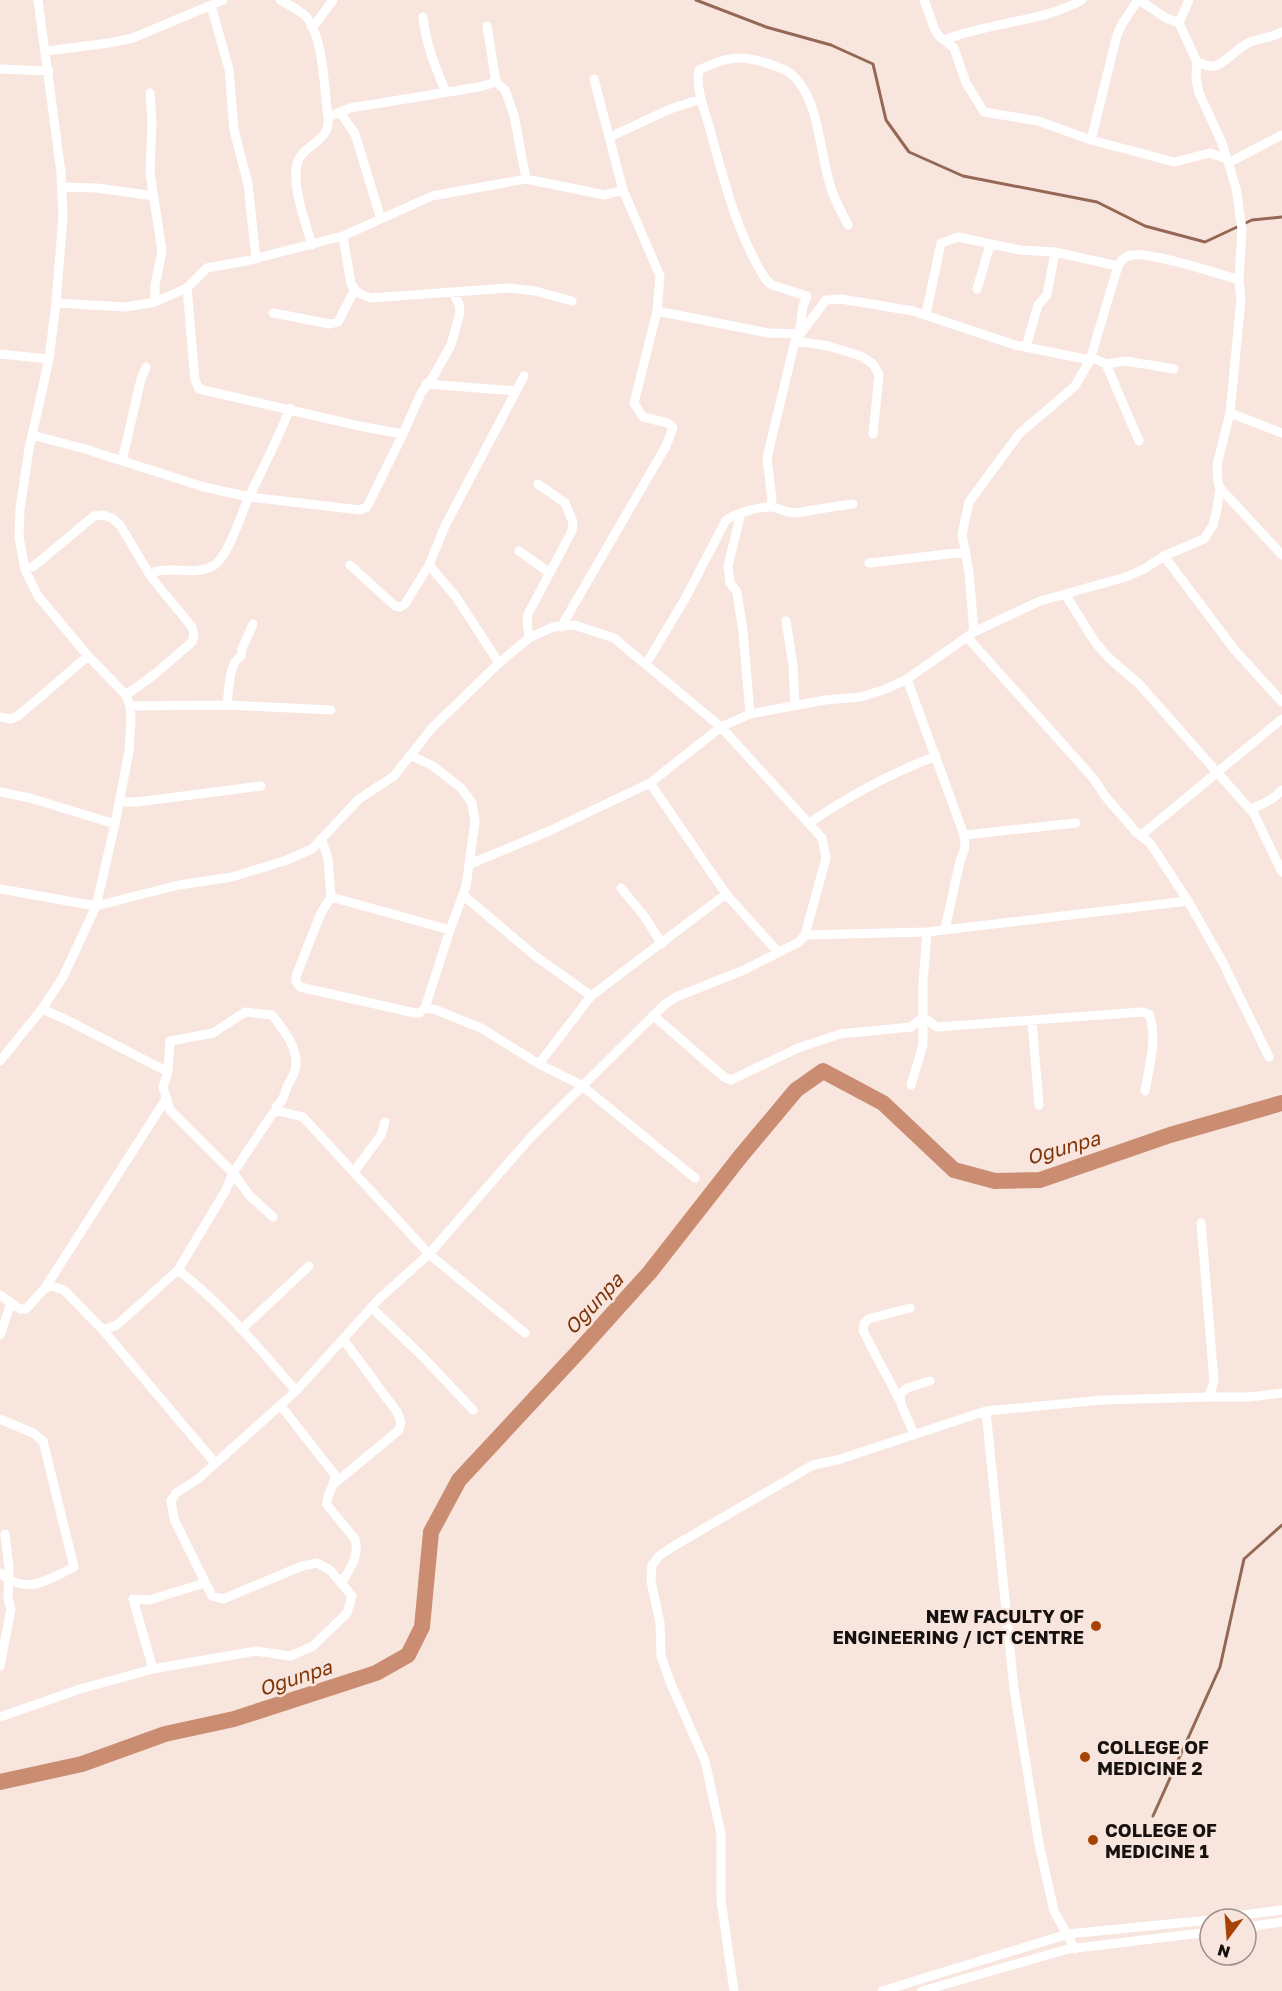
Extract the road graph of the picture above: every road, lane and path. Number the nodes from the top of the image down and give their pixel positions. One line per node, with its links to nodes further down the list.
1 (38, 0): 16 (street)
2 (223, 0): 9 (street)
3 (280, 0): 12 (street)
4 (333, 0): 12 (street)
5 (924, 0): 15 (street)
6 (1082, 0): 15 (street)
7 (1139, 0): 11 (street); 29 (street)
8 (1189, 0): 11 (street)
9 (211, 6): 16 (street); 41 (street)
10 (423, 17): 22 (street)
11 (1179, 23): 17 (street)
12 (311, 26): 26 (street)
13 (487, 26): 21 (street)
14 (1282, 32): 17 (street)
15 (944, 40): 29 (street)
16 (46, 51): 19 (street)
17 (1197, 62): 30 (street)
18 (0, 69): 19 (street)
19 (48, 71): 32 (street)
20 (594, 79): 28 (street)
21 (496, 82): 22 (street); 31 (street)
22 (446, 92): 25 (street)
23 (150, 93): 34 (street)
24 (701, 99): 28 (street); 36 (street); 48 (street)
25 (340, 112): 26 (street); 35 (street)
26 (328, 117): 38 (street)
27 (1282, 135): 30 (street)
28 (610, 136): 33 (street)
29 (1091, 140): 30 (street)
30 (1228, 161): 43 (street)
31 (526, 179): 33 (street); 35 (street)
32 (62, 187): 34 (street); 52 (street)
33 (623, 190): 53 (street)
34 (154, 196): 51 (street)
35 (381, 219): 37 (street)
36 (848, 225)
37 (343, 236): 38 (street); 46 (street)
38 (312, 245): 41 (street)
39 (990, 245): 40 (street); 45 (street); 55 (street)
40 (1055, 252): 42 (street); 57 (street)
41 (256, 259): 44 (street)
42 (1118, 266): 43 (street); 59 (street)
43 (1239, 280): 68 (street)
44 (187, 288): 51 (street); 67 (street)
45 (977, 289)
46 (354, 291): 47 (street); 54 (street)
47 (453, 293): 50 (street); 65 (street)
48 (807, 296): 49 (street); 56 (street)
49 (826, 300): 55 (street); 56 (street)
50 (572, 301)
51 (155, 302): 52 (street)
52 (56, 303): 60 (street)
53 (657, 311): 56 (street); 94 (street)
54 (273, 313)
55 (926, 314): 57 (street)
56 (797, 338): 71 (street); 79 (street)
57 (1026, 347): 59 (street)
58 (0, 354): 60 (street)
59 (1090, 358): 61 (street); 82 (street)
60 (49, 359): 72 (street)
61 (1106, 364): 63 (street); 73 (street)
62 (146, 367): 74 (street)
63 (1174, 369)
64 (524, 376): 66 (street)
65 (426, 384): 66 (street); 70 (street)
66 (516, 391): 87 (street)
67 (290, 408): 70 (street); 77 (street)
68 (1230, 413): 69 (street); 76 (street)
69 (1282, 433)
70 (403, 434): 77 (street)
71 (873, 434)
72 (32, 435): 74 (street); 88 (street)
73 (1139, 441)
74 (122, 461): 77 (street)
75 (538, 484): 89 (street)
76 (1220, 488): 83 (street); 84 (street)
77 (249, 497): 90 (street)
78 (853, 504): 79 (street)
79 (770, 507): 80 (street)
80 (741, 513): 99 (street); 107 (street)
81 (519, 551): 89 (street)
82 (966, 552): 85 (street); 95 (street)
83 (1282, 555)
84 (1164, 556): 91 (street); 102 (street)
85 (869, 563)
86 (350, 565): 87 (street)
87 (429, 565): 98 (street)
88 (25, 570): 90 (street); 97 (street)
89 (550, 573): 96 (street)
90 (151, 577): 101 (street)
91 (1065, 594): 95 (street); 113 (street)
92 (786, 621): 104 (street)
93 (253, 624): 103 (street)
94 (561, 627): 96 (street); 99 (street)
95 (971, 634): 100 (street); 124 (street)
96 (529, 639): 98 (street)
97 (88, 656): 101 (street); 108 (street)
98 (499, 663): 111 (street)
99 (646, 664): 110 (street)
100 (907, 679): 104 (street); 112 (street)
101 (126, 695): 105 (street)
102 (1282, 702)
103 (227, 705): 105 (street); 106 (street)
104 (795, 705): 107 (street)
105 (130, 706): 118 (street)
106 (331, 710)
107 (750, 714): 110 (street)
108 (0, 717)
109 (1282, 719): 113 (street)
110 (721, 727): 114 (street); 120 (street)
111 (410, 755): 125 (street); 126 (street)
112 (936, 756): 120 (street); 123 (street)
113 (1217, 772): 119 (street); 124 (street)
114 (650, 783): 126 (street); 130 (street)
115 (261, 786): 118 (street)
116 (1282, 790): 119 (street)
117 (0, 792): 122 (street)
118 (119, 802): 122 (street)
119 (1250, 809): 127 (street)
120 (809, 823): 138 (street)
121 (1076, 823): 123 (street)
122 (115, 824): 134 (street)
123 (964, 836): 135 (street)
124 (1140, 836): 133 (street)
125 (322, 840): 132 (street); 134 (street)
126 (470, 864): 131 (street)
127 (1282, 872)
128 (621, 888): 139 (street)
129 (0, 889): 134 (street)
130 (726, 894): 139 (street); 140 (street)
131 (463, 895): 136 (street); 141 (street)
132 (331, 897): 136 (street); 142 (street)
133 (1188, 902): 135 (street); 147 (street)
134 (96, 906): 143 (street)
135 (945, 928): 137 (street)
136 (450, 930): 142 (street)
137 (927, 932): 138 (street); 145 (street)
138 (805, 935): 140 (street)
139 (662, 944): 141 (street)
140 (778, 952): 144 (street)
141 (591, 996): 149 (street)
142 (425, 1008): 149 (street)
143 (42, 1009): 148 (street); 150 (street)
144 (653, 1015): 145 (street); 151 (street)
145 (923, 1017): 146 (street); 152 (street)
146 (1032, 1021): 153 (street); 155 (street)
147 (1269, 1057)
148 (0, 1061)
149 (539, 1064): 151 (street)
150 (168, 1072): 154 (street); 156 (street)
151 (581, 1085): 160 (street); 163 (street)
152 (911, 1085)
153 (1145, 1091)
154 (166, 1100): 159 (street); 166 (street)
155 (1039, 1105)
156 (279, 1111): 158 (street); 159 (street)
157 (385, 1122): 158 (street)
158 (354, 1172): 163 (street)
159 (233, 1173): 161 (street); 165 (street)
160 (695, 1178)
161 (273, 1217)
162 (1201, 1223): 179 (street)
163 (429, 1254): 169 (street); 173 (street)
164 (309, 1266): 171 (street)
165 (178, 1270): 171 (street); 172 (street)
166 (45, 1288): 168 (street); 172 (street)
167 (0, 1295): 168 (street)
168 (11, 1303): 174 (street)
169 (371, 1307): 175 (street); 182 (street)
170 (910, 1308): 180 (street)
171 (242, 1329): 177 (street)
172 (103, 1330): 186 (street)
173 (525, 1333)
174 (0, 1335)
175 (343, 1339): 177 (street); 187 (street)
176 (930, 1381): 180 (street)
177 (296, 1391): 181 (street)
178 (1282, 1393): 179 (street)
179 (1209, 1397): 183 (street)
180 (899, 1399): 185 (street)
181 (281, 1406): 186 (street); 187 (street)
182 (473, 1410)
183 (986, 1411): 185 (street); 202 (street)
184 (0, 1419): 190 (street)
185 (914, 1434): 204 (street)
186 (215, 1462): 192 (street)
187 (335, 1483): 191 (street)
188 (5, 1534): 190 (street)
189 (0, 1573): 190 (street)
190 (9, 1581): 193 (street)
191 (342, 1582): 192 (street); 194 (street)
192 (204, 1583): 194 (street)
193 (0, 1666)
194 (153, 1669): 195 (street)
195 (0, 1717)
196 (1282, 1910): 197 (street)
197 (1258, 1913)
198 (1198, 1920): 202 (street)
199 (1282, 1922): 200 (street)
200 (1258, 1925)
201 (1198, 1933): 203 (street)
202 (1068, 1934): 203 (street); 205 (street)
203 (1075, 1948): 206 (street)
204 (734, 1991)
205 (882, 1991)
206 (922, 1991)

